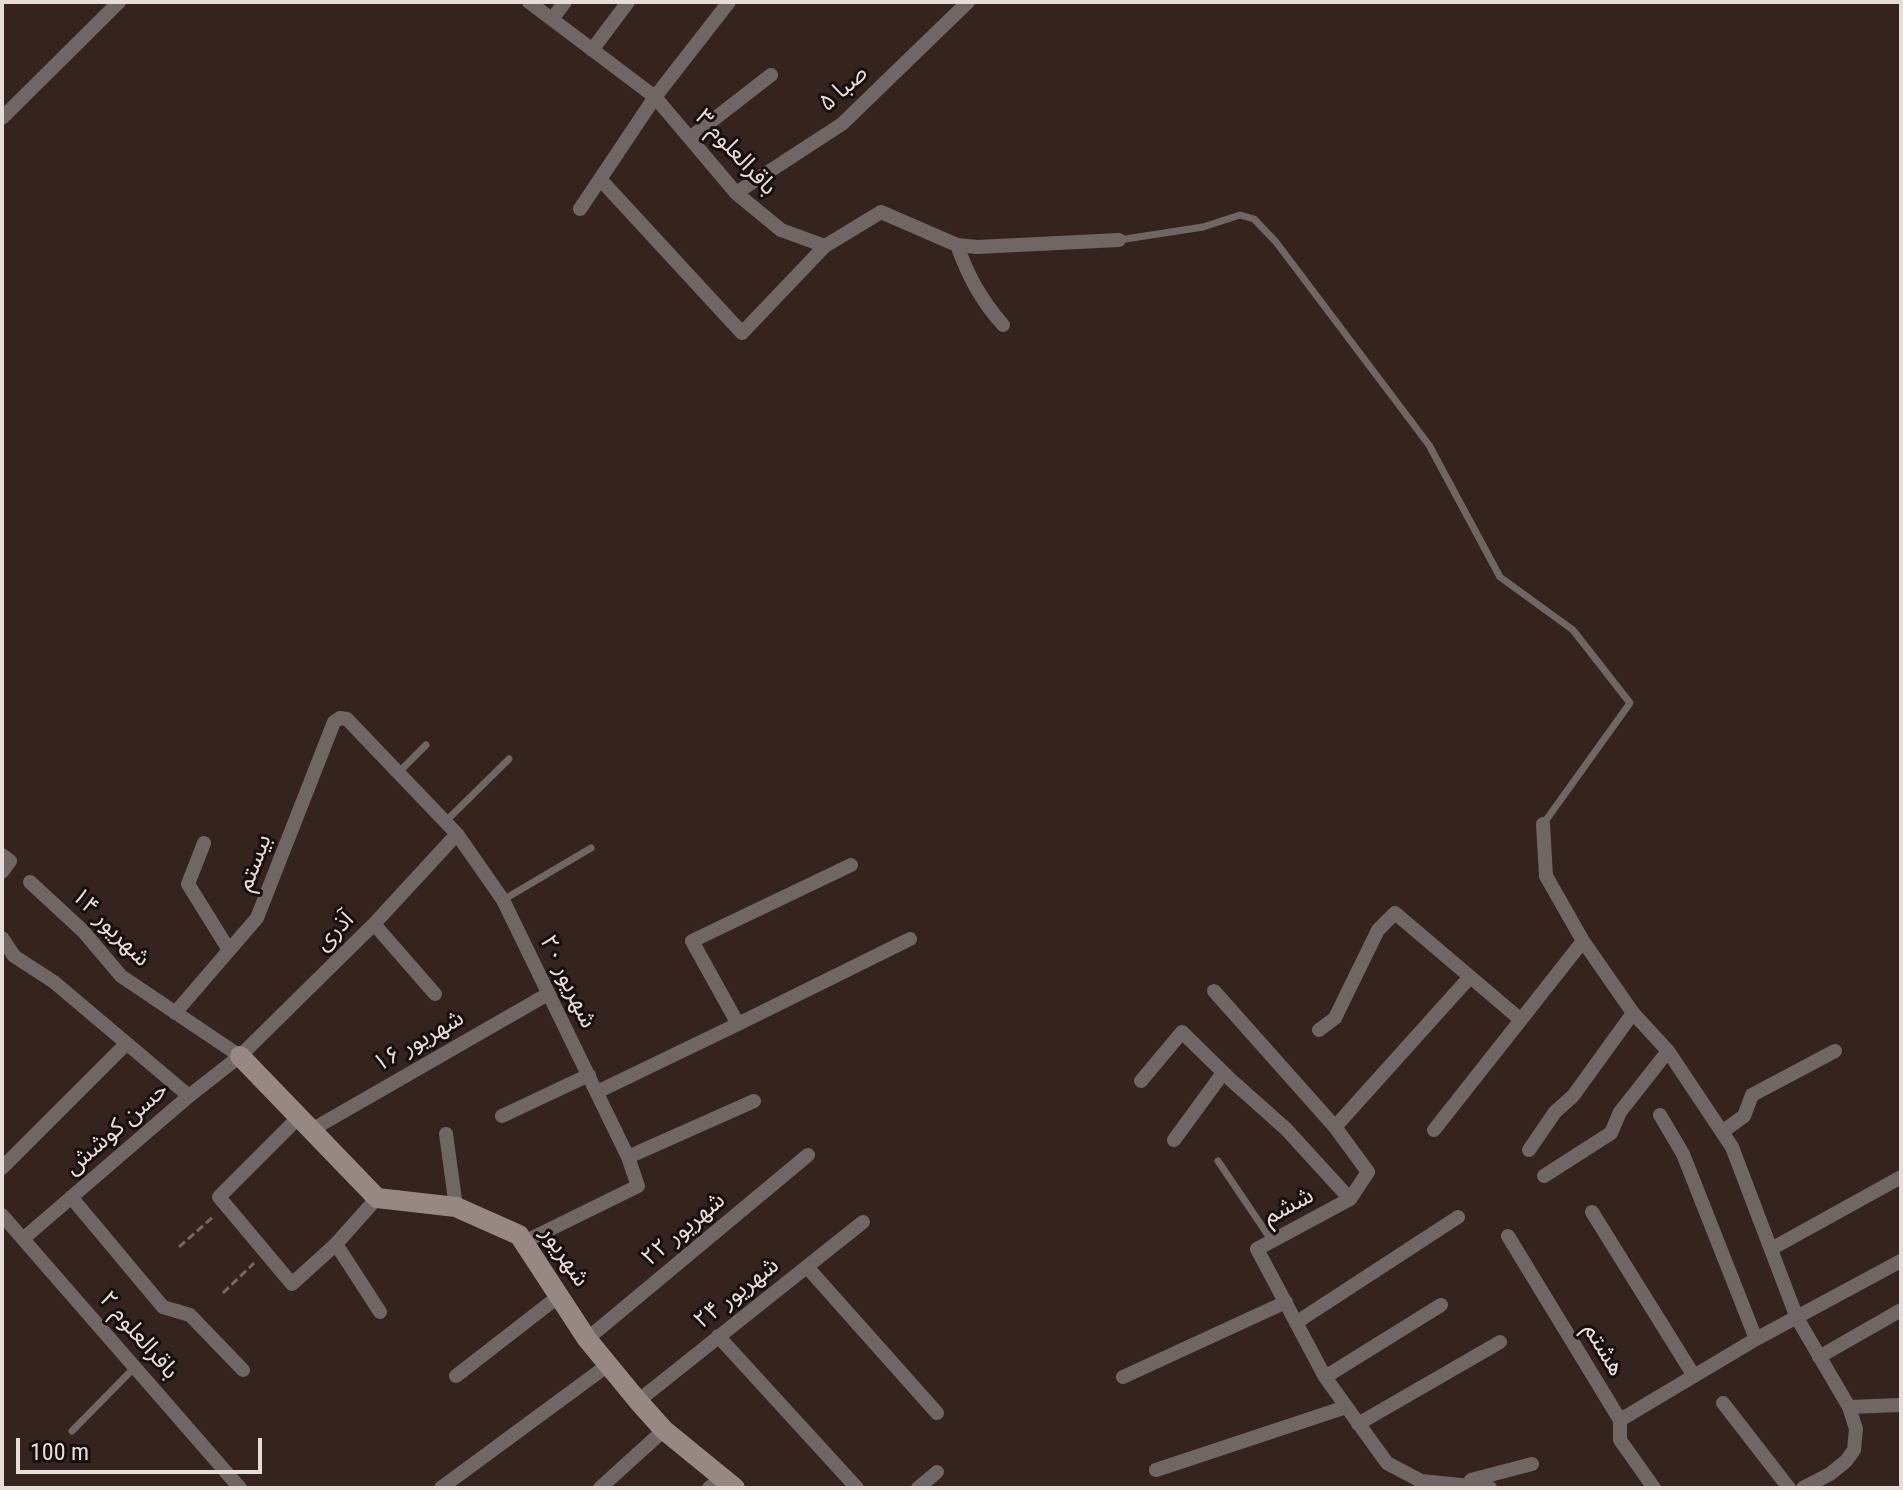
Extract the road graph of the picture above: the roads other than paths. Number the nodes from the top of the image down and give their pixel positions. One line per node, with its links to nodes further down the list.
1 (119, 2): 11 (street)
2 (529, 2): 7 (street, باقرالعلوم ۳)
3 (565, 2): 7 (street)
4 (628, 2): 8 (street)
5 (729, 2): 10 (street)
6 (968, 2): 14 (street, صبا ۵)
7 (552, 19): 8 (street, باقرالعلوم ۳)
8 (592, 50): 10 (street, باقرالعلوم ۳)
9 (771, 75): 12 (street)
10 (655, 97): 12 (street, باقرالعلوم ۳); 13 (street)
11 (2, 118)
12 (691, 137): 14 (street, باقرالعلوم ۳)
13 (600, 179): 15 (street); 18 (street)
14 (736, 193): 18 (street, باقرالعلوم ۳)
15 (580, 209)
16 (1119, 240): 17 (street); 25 (lane)
17 (957, 245): 18 (street); 19 (street)
18 (825, 246)
19 (1003, 325)
20 (347, 719): 23 (street, شهریور ۲۰); 36 (street, بیستم)
21 (426, 745): 23 (lane)
22 (509, 759): 24 (lane)
23 (398, 773): 24 (street, شهریور ۲۰)
24 (445, 822): 26 (street, شهریور ۲۰)
25 (1543, 824): 35 (street)
26 (457, 834): 31 (street, شهریور ۲۰); 32 (street, آذری)
27 (204, 843): 36 (street)
28 (591, 848): 31 (lane)
29 (851, 865): 44 (street)
30 (30, 882): 41 (street, شهریور ۱۴)
31 (503, 900): 40 (street, شهریور ۲۰)
32 (374, 924): 39 (street); 49 (street, آذری)
33 (2, 938): 46 (street)
34 (910, 939): 44 (street)
35 (1583, 941): 42 (street); 43 (street)
36 (229, 950): 41 (street, بیستم)
37 (1469, 978): 43 (street); 45 (street); 59 (street)
38 (1214, 991): 59 (street)
39 (435, 994)
40 (548, 994): 51 (street, شهریور ۲۰); 58 (street, شهریور ۱۶)
41 (175, 1013): 49 (street, شهریور ۱۴)
42 (1633, 1013): 47 (street); 64 (street)
43 (1521, 1020): 60 (street)
44 (738, 1024): 53 (street)
45 (1319, 1030)
46 (126, 1044): 54 (street); 68 (street)
47 (1668, 1051): 61 (street); 69 (street)
48 (1835, 1051): 61 (street)
49 (240, 1056): 54 (street, حسن کوشش); 58 (street)
50 (1223, 1073): 52 (street, ششم); 63 (street); 73 (street, ششم)
51 (589, 1075): 53 (street, شهریور ۲۰); 57 (street)
52 (1141, 1081)
53 (597, 1092): 66 (street, شهریور ۲۰)
54 (189, 1096): 71 (street, حسن کوشش)
55 (754, 1101): 66 (street)
56 (1660, 1115): 96 (street)
57 (502, 1116)
58 (306, 1123): 72 (street); 83 (street, شهریور ۱۶)
59 (1335, 1127): 73 (street)
60 (1434, 1130)
61 (1722, 1132): 84 (street)
62 (446, 1134): 74 (street)
63 (1174, 1140)
64 (1529, 1150)
65 (808, 1155): 95 (street, شهریور ۲۲)
66 (628, 1157): 82 (street, شهریور ۲۰)
67 (1218, 1161): 81 (lane)
68 (2, 1168)
69 (1544, 1176)
70 (1901, 1177): 84 (street)
71 (71, 1197): 80 (street, حسن کوشش); 101 (street)
72 (377, 1198): 74 (street, شهریور); 83 (street)
73 (1350, 1199): 81 (street, ششم)
74 (456, 1207): 82 (street, شهریور)
75 (1592, 1212): 103 (street)
76 (2, 1215): 80 (street, باقرالعلوم ۲)
77 (1458, 1217): 93 (street)
78 (863, 1222): 86 (street, شهریور ۲۴)
79 (1508, 1236): 112 (street, هشتم)
80 (24, 1238): 100 (street, باقرالعلوم ۲)
81 (1272, 1241): 88 (street, ششم)
82 (524, 1242): 87 (street, شهریور)
83 (336, 1244): 91 (street)
84 (1771, 1249): 92 (street)
85 (1901, 1261): 92 (street)
86 (807, 1267): 94 (street, شهریور ۲۴); 111 (street)
87 (559, 1296): 95 (street, شهریور); 102 (street)
88 (1286, 1302): 93 (street, ششم); 104 (street)
89 (1441, 1305): 105 (street)
90 (1901, 1310): 98 (street)
91 (380, 1312)
92 (1797, 1318): 96 (street); 98 (street)
93 (1297, 1322): 105 (street, ششم)
94 (718, 1336): 106 (street, شهریور ۲۴); 125 (street)
95 (587, 1339): 99 (street, شهریور)
96 (1756, 1339): 103 (street)
97 (1500, 1342): 113 (street)
98 (1819, 1357): 110 (street)
99 (608, 1365): 106 (street, شهریور); 123 (street)
100 (135, 1366): 115 (lane); 122 (street, باقرالعلوم ۲)
101 (243, 1370)
102 (456, 1376)
103 (1694, 1376): 112 (street)
104 (1123, 1377)
105 (1325, 1377): 109 (street, ششم)
106 (638, 1401): 114 (street, شهریور)
107 (1723, 1403): 130 (street)
108 (1901, 1405): 110 (street)
109 (1346, 1407): 113 (street, ششم); 117 (street)
110 (1849, 1407): 131 (street)
111 (937, 1413)
112 (1620, 1420): 129 (street, هشتم)
113 (1358, 1424): 119 (street, ششم)
114 (664, 1430): 120 (street, شهریور); 124 (street)
115 (72, 1431)
116 (1532, 1464): 121 (street)
117 (1156, 1470)
118 (937, 1472): 126 (street)
119 (1421, 1481): 121 (street, ششم); 127 (street)
120 (722, 1484)
121 (1458, 1484): 128 (street, ششم)
122 (240, 1488)
123 (441, 1488)
124 (600, 1488)
125 (857, 1488)
126 (918, 1488)
127 (1403, 1488)
128 (1490, 1488)
129 (1654, 1488)
130 (1789, 1488)
131 (1803, 1488)

